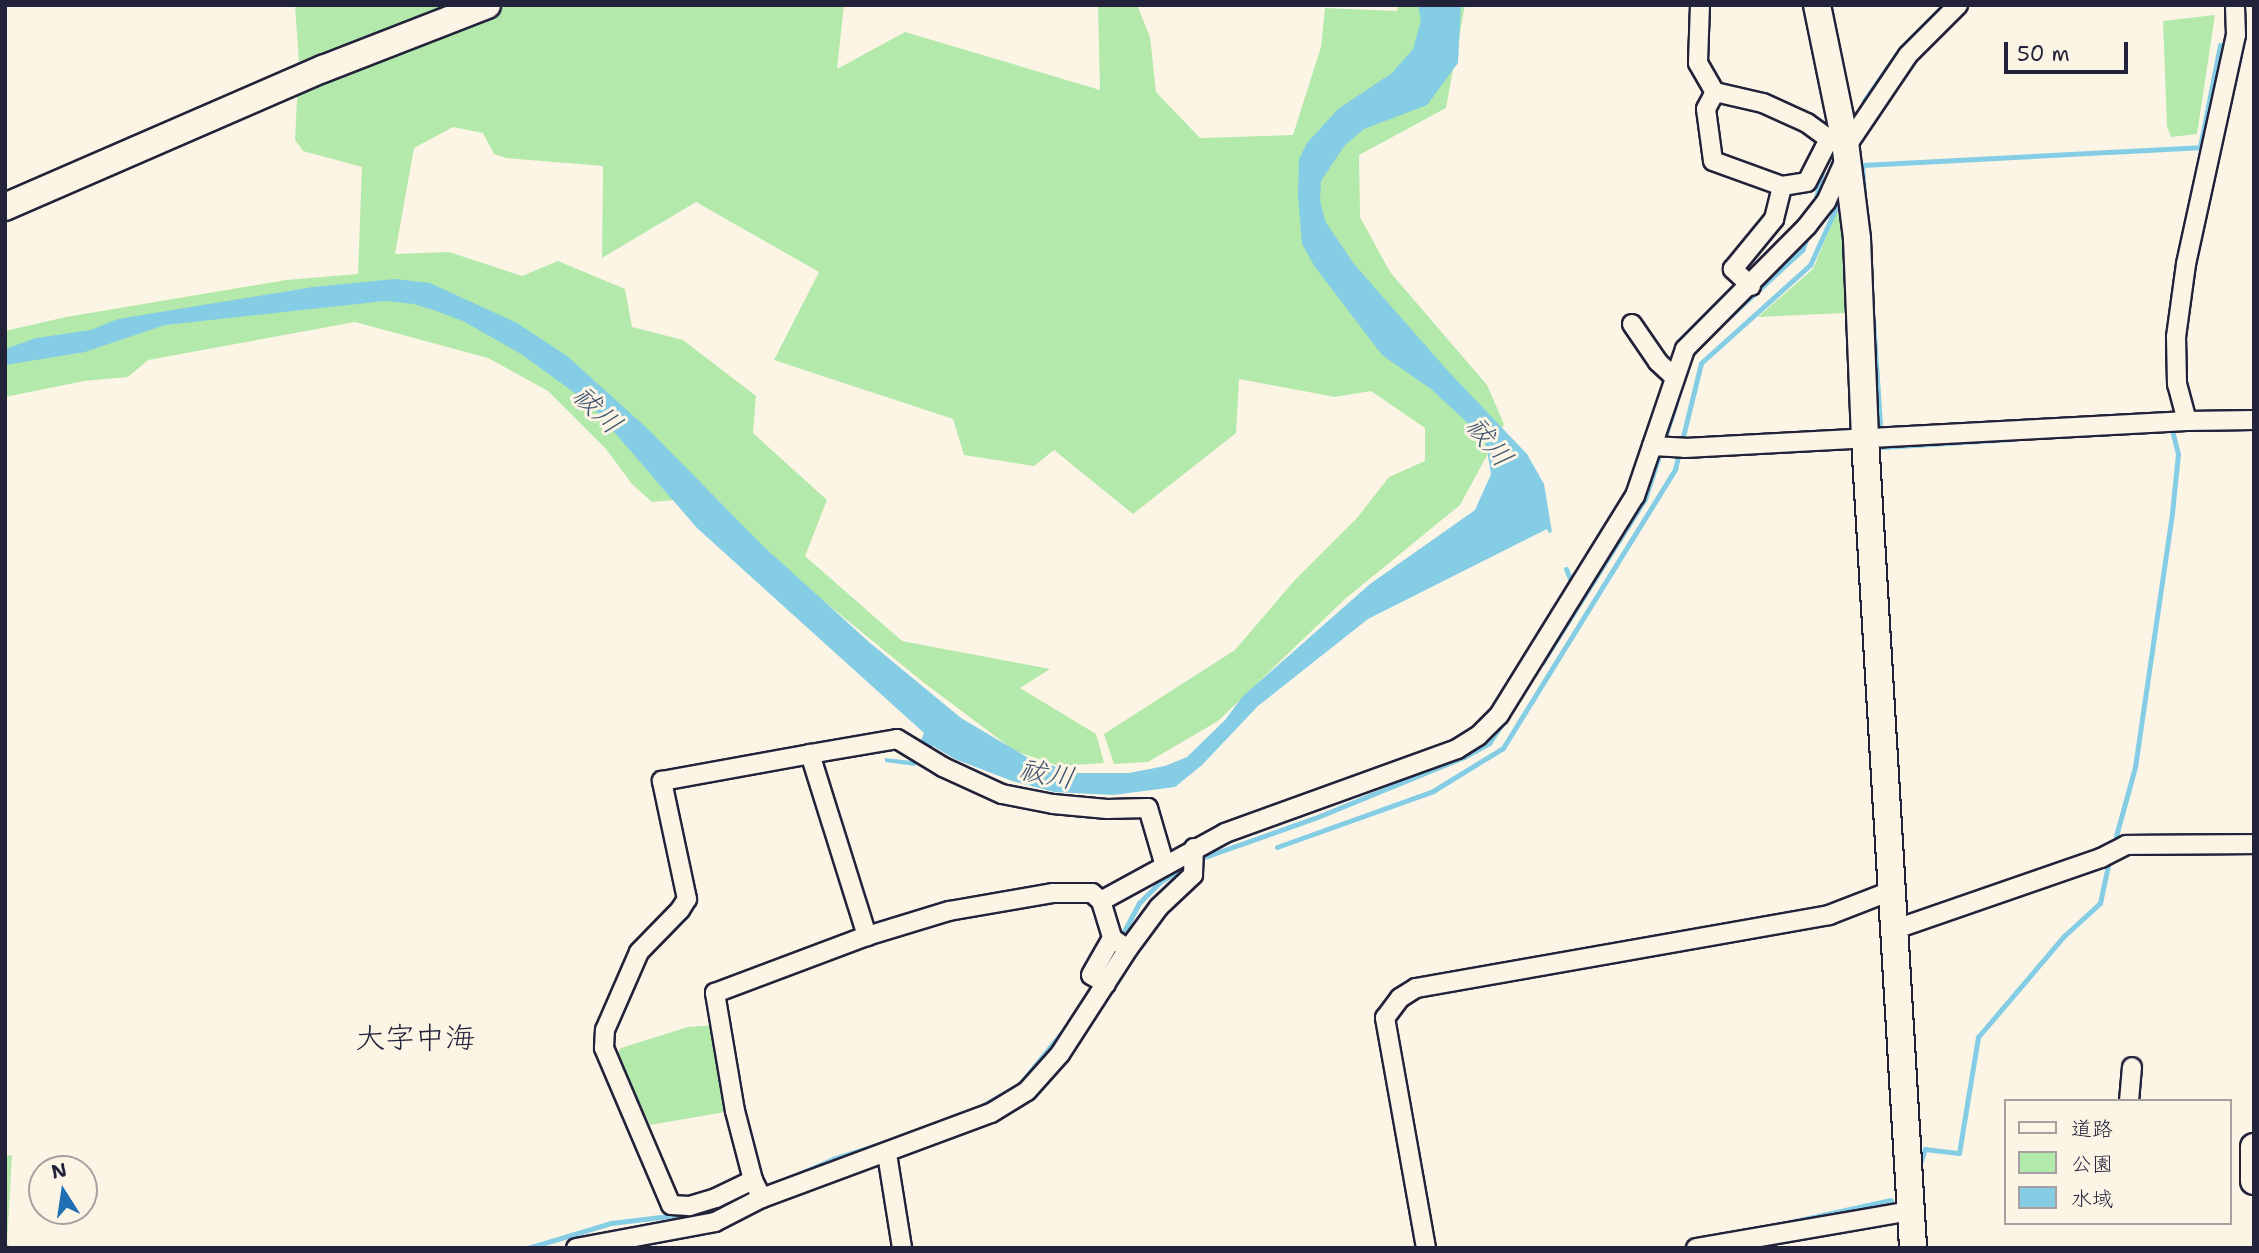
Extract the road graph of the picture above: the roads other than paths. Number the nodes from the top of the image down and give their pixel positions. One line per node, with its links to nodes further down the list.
1 (487, 5): 10 (street)
2 (1700, 5): 7 (street)
3 (1817, 5): 8 (street)
4 (1958, 5): 8 (street)
5 (2235, 5): 6 (street)
6 (2245, 36): 15 (street)
7 (1715, 92): 8 (street); 9 (street)
8 (1842, 146): 9 (street); 11 (street); 16 (street)
9 (1782, 186): 11 (street)
10 (5, 207)
11 (1751, 286): 13 (street)
12 (1632, 324): 13 (street)
13 (1674, 377): 17 (street)
14 (2254, 420): 15 (street)
15 (2187, 421): 16 (street)
16 (1865, 439): 17 (street); 22 (street)
17 (1656, 446): 20 (street)
18 (810, 754): 21 (street); 25 (street); 34 (street)
19 (2254, 844): 24 (street)
20 (1194, 848): 21 (street); 27 (street)
21 (1165, 866): 23 (street)
22 (1891, 891): 24 (street); 40 (street)
23 (1101, 901): 25 (street); 26 (street)
24 (1893, 930): 37 (street)
25 (867, 936): 34 (street)
26 (1112, 938): 27 (street); 28 (street)
27 (1128, 948): 28 (street)
28 (1098, 979): 32 (street)
29 (2132, 1067): 30 (street)
30 (2129, 1099)
31 (2254, 1147): 33 (street)
32 (887, 1154): 36 (street); 39 (street)
33 (2253, 1175): 35 (street)
34 (753, 1180): 36 (street)
35 (2254, 1181)
36 (762, 1198): 38 (street)
37 (1911, 1211): 41 (street); 42 (street)
38 (576, 1248)
39 (902, 1248)
40 (1426, 1248)
41 (1696, 1248)
42 (1913, 1248)

